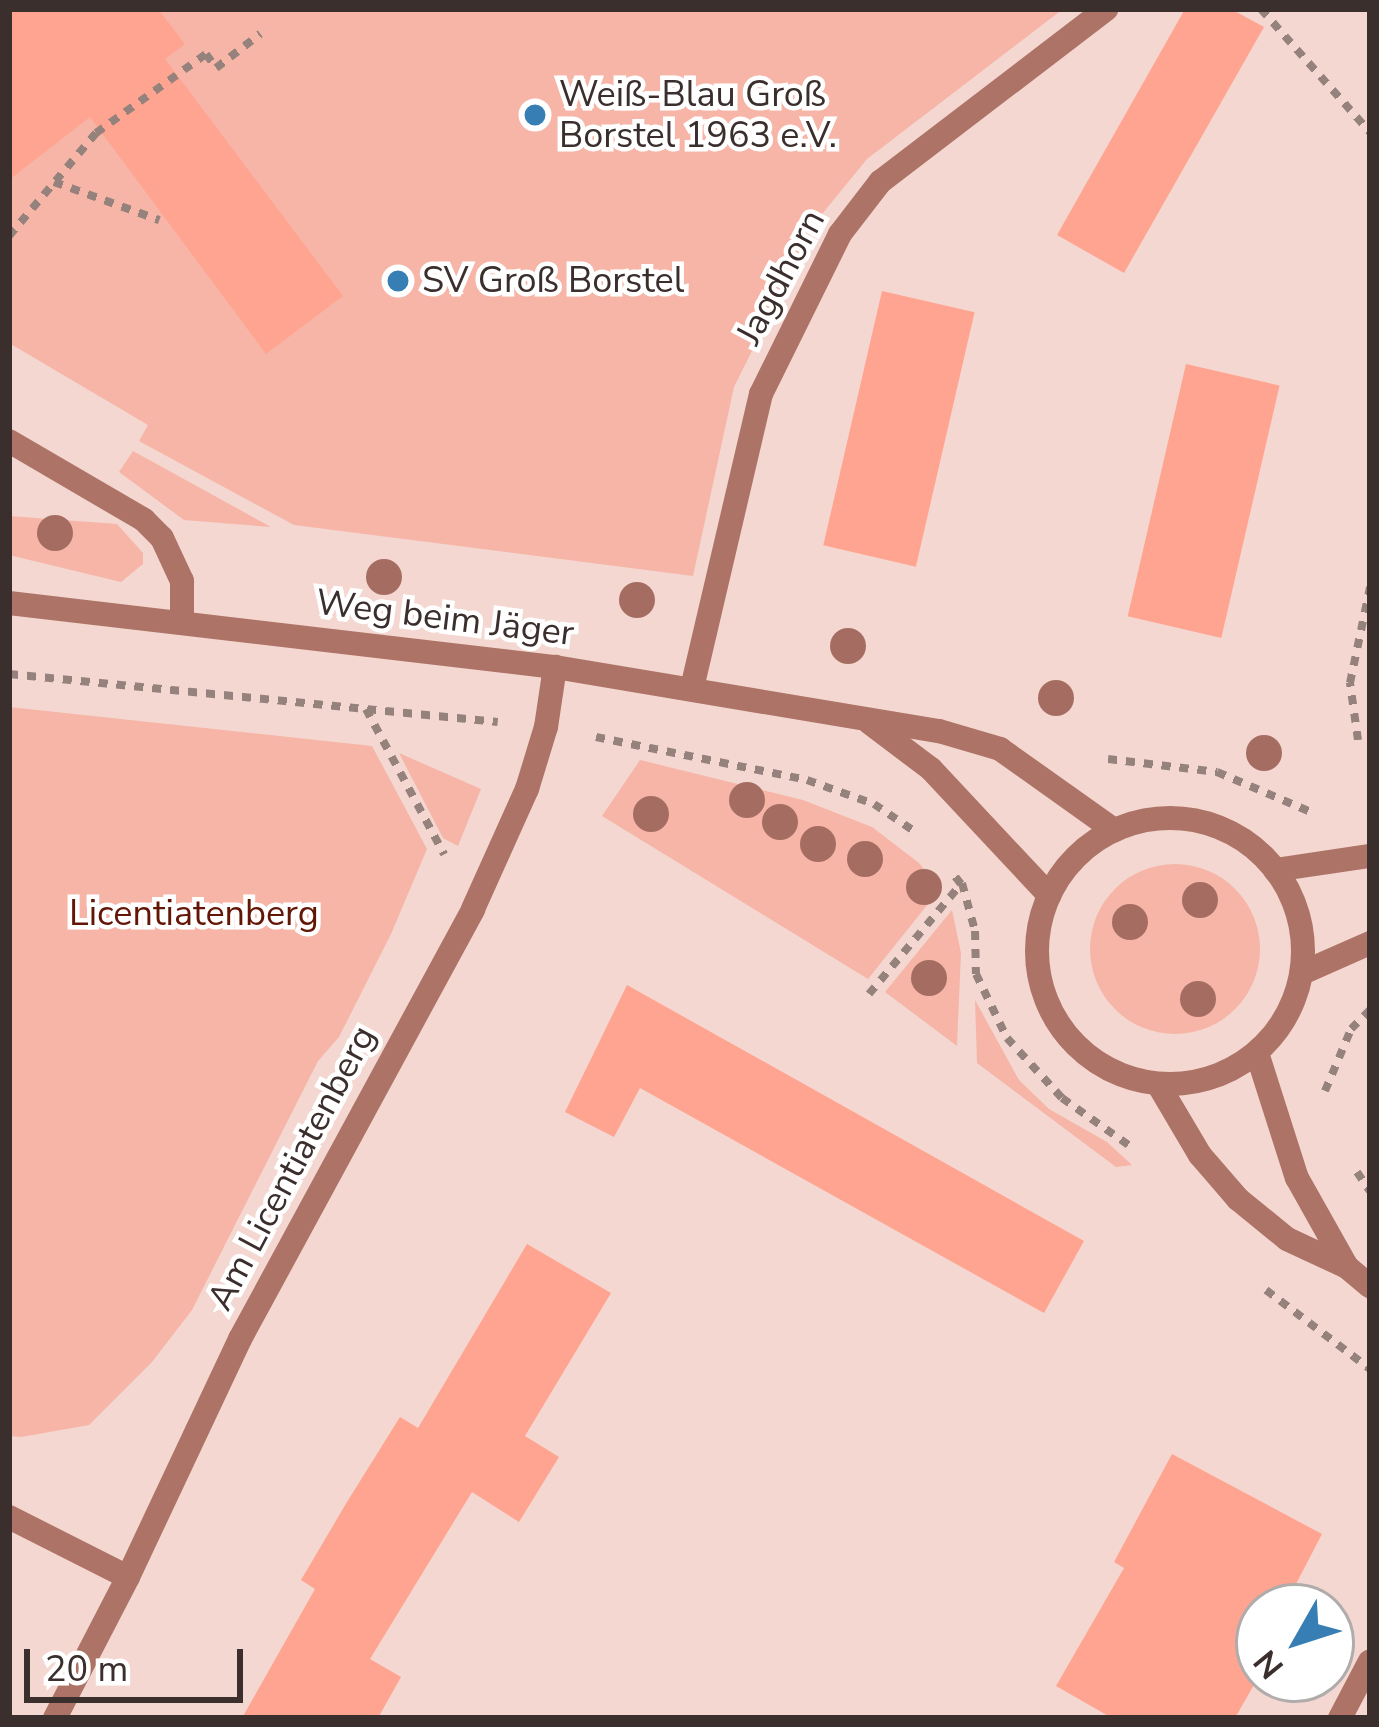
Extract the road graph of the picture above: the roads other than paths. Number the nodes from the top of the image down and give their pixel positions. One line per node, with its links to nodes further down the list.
1 (1106, 9): 6 (street, Jagdhorn)
2 (9, 441): 4 (street)
3 (9, 603): 4 (street, Weg beim Jäger)
4 (182, 621): 5 (street, Weg beim Jäger)
5 (555, 667): 6 (street, Weg beim Jäger); 19 (street, Am Licentiatenberg)
6 (692, 688): 7 (street, Weg beim Jäger)
7 (870, 723): 8 (street, Weg beim Jäger); 11 (street, Weg beim Jäger)
8 (1114, 830): 10 (street); 11 (street)
9 (1370, 856): 10 (street)
10 (1275, 870): 13 (street)
11 (1049, 895): 15 (street)
12 (1370, 943): 13 (street)
13 (1302, 973): 14 (street)
14 (1257, 1053): 15 (street); 16 (street)
15 (1158, 1084): 16 (street)
16 (1347, 1268): 17 (street)
17 (1370, 1286)
18 (9, 1517): 19 (street)
19 (128, 1577): 21 (street, Am Licentiatenberg)
20 (1370, 1661): 22 (street)
21 (55, 1718)
22 (1340, 1718)

